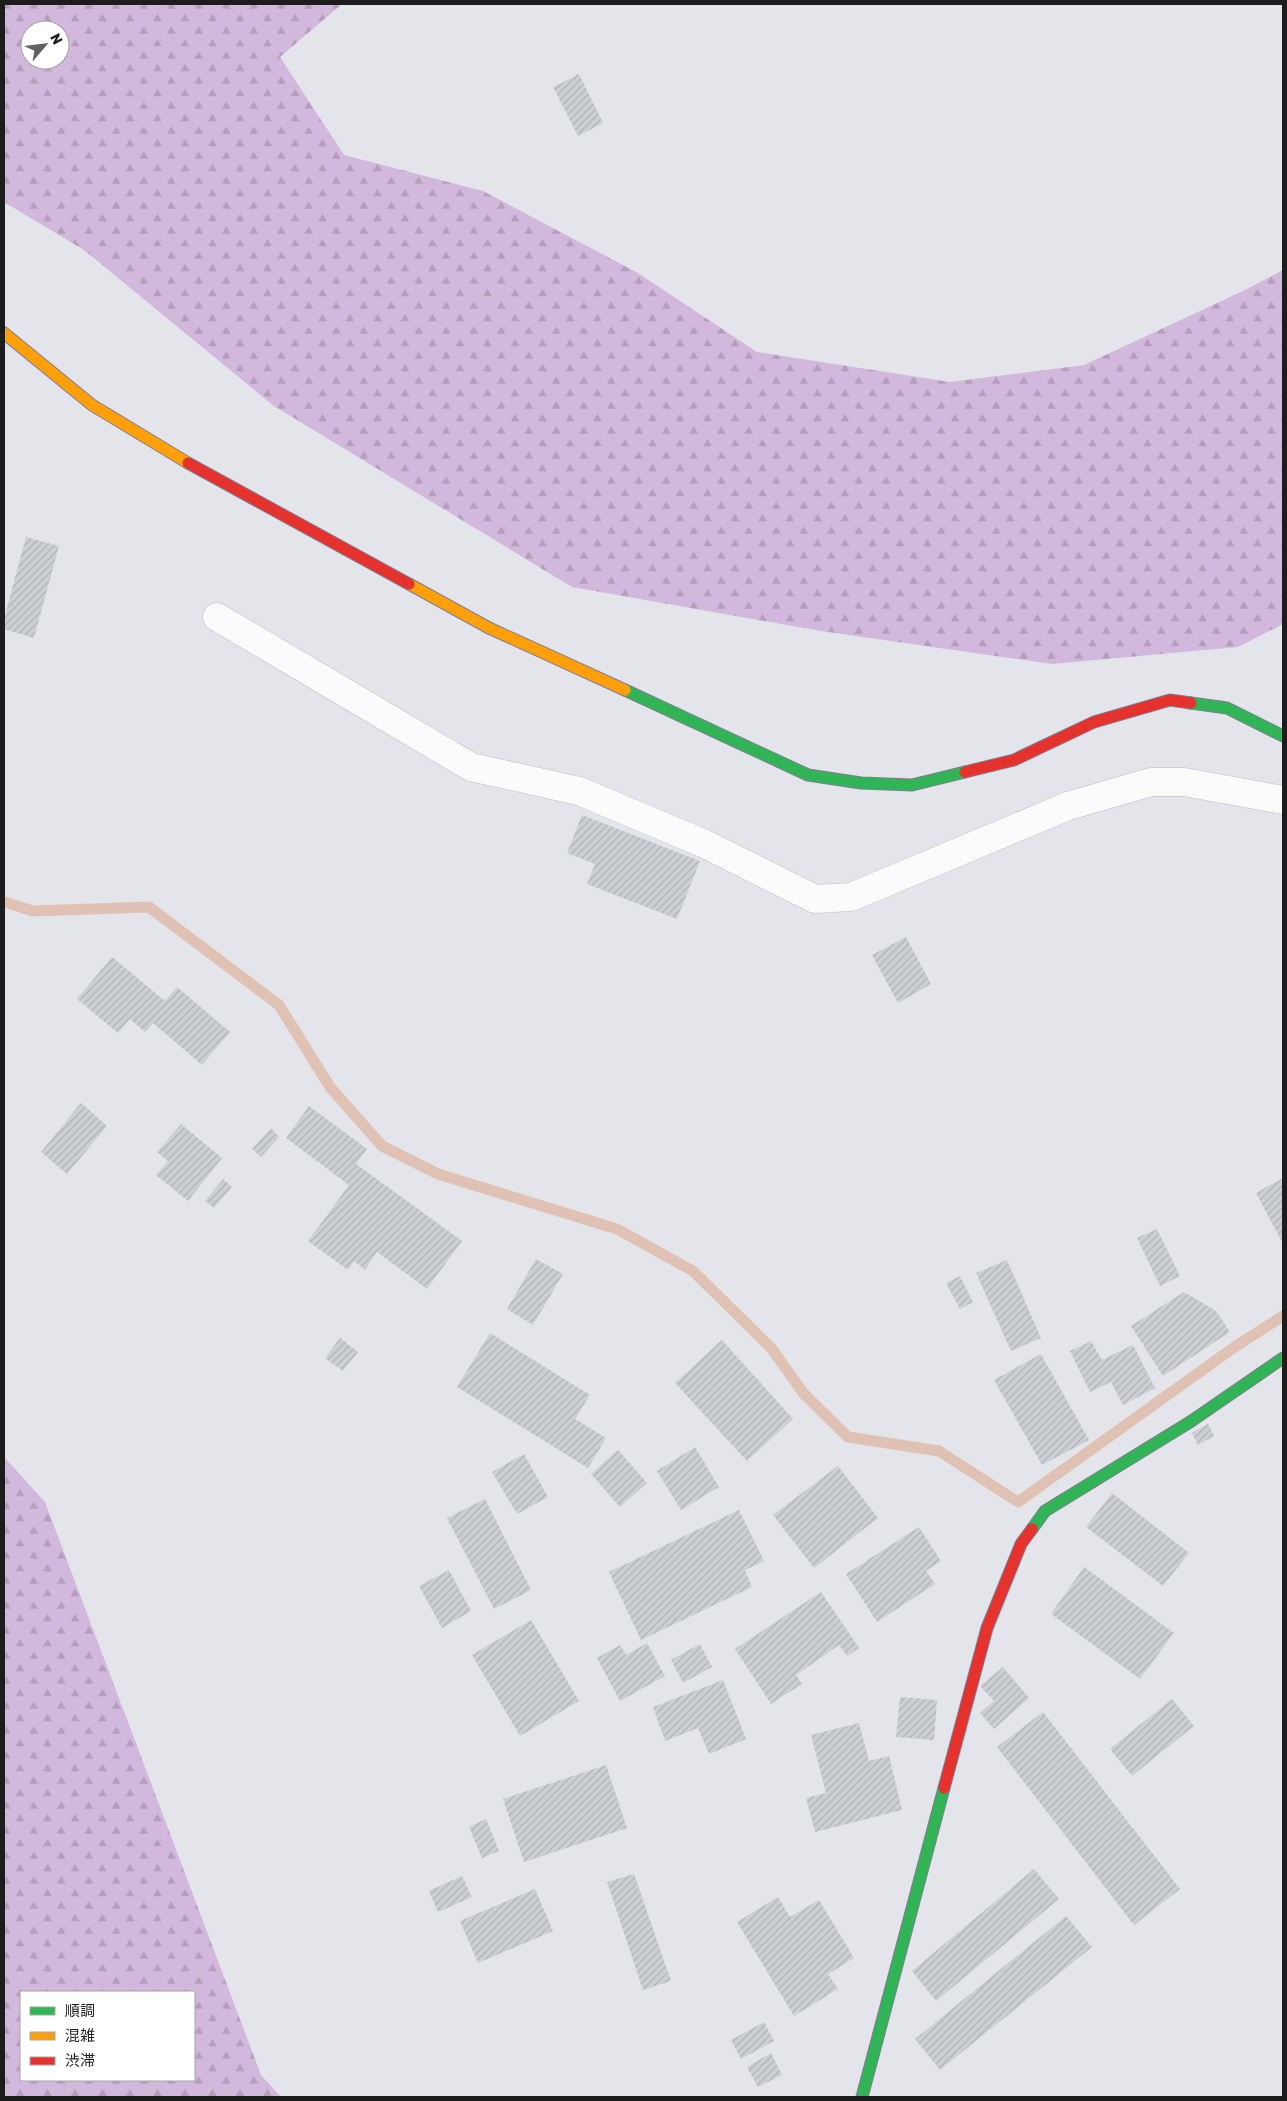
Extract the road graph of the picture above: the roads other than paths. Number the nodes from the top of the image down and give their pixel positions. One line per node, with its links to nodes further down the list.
1 (4, 333): 3 (street)
2 (217, 616): 4 (street)
3 (1283, 736)
4 (1283, 800)
5 (1283, 1358): 6 (street)
6 (862, 2097)

